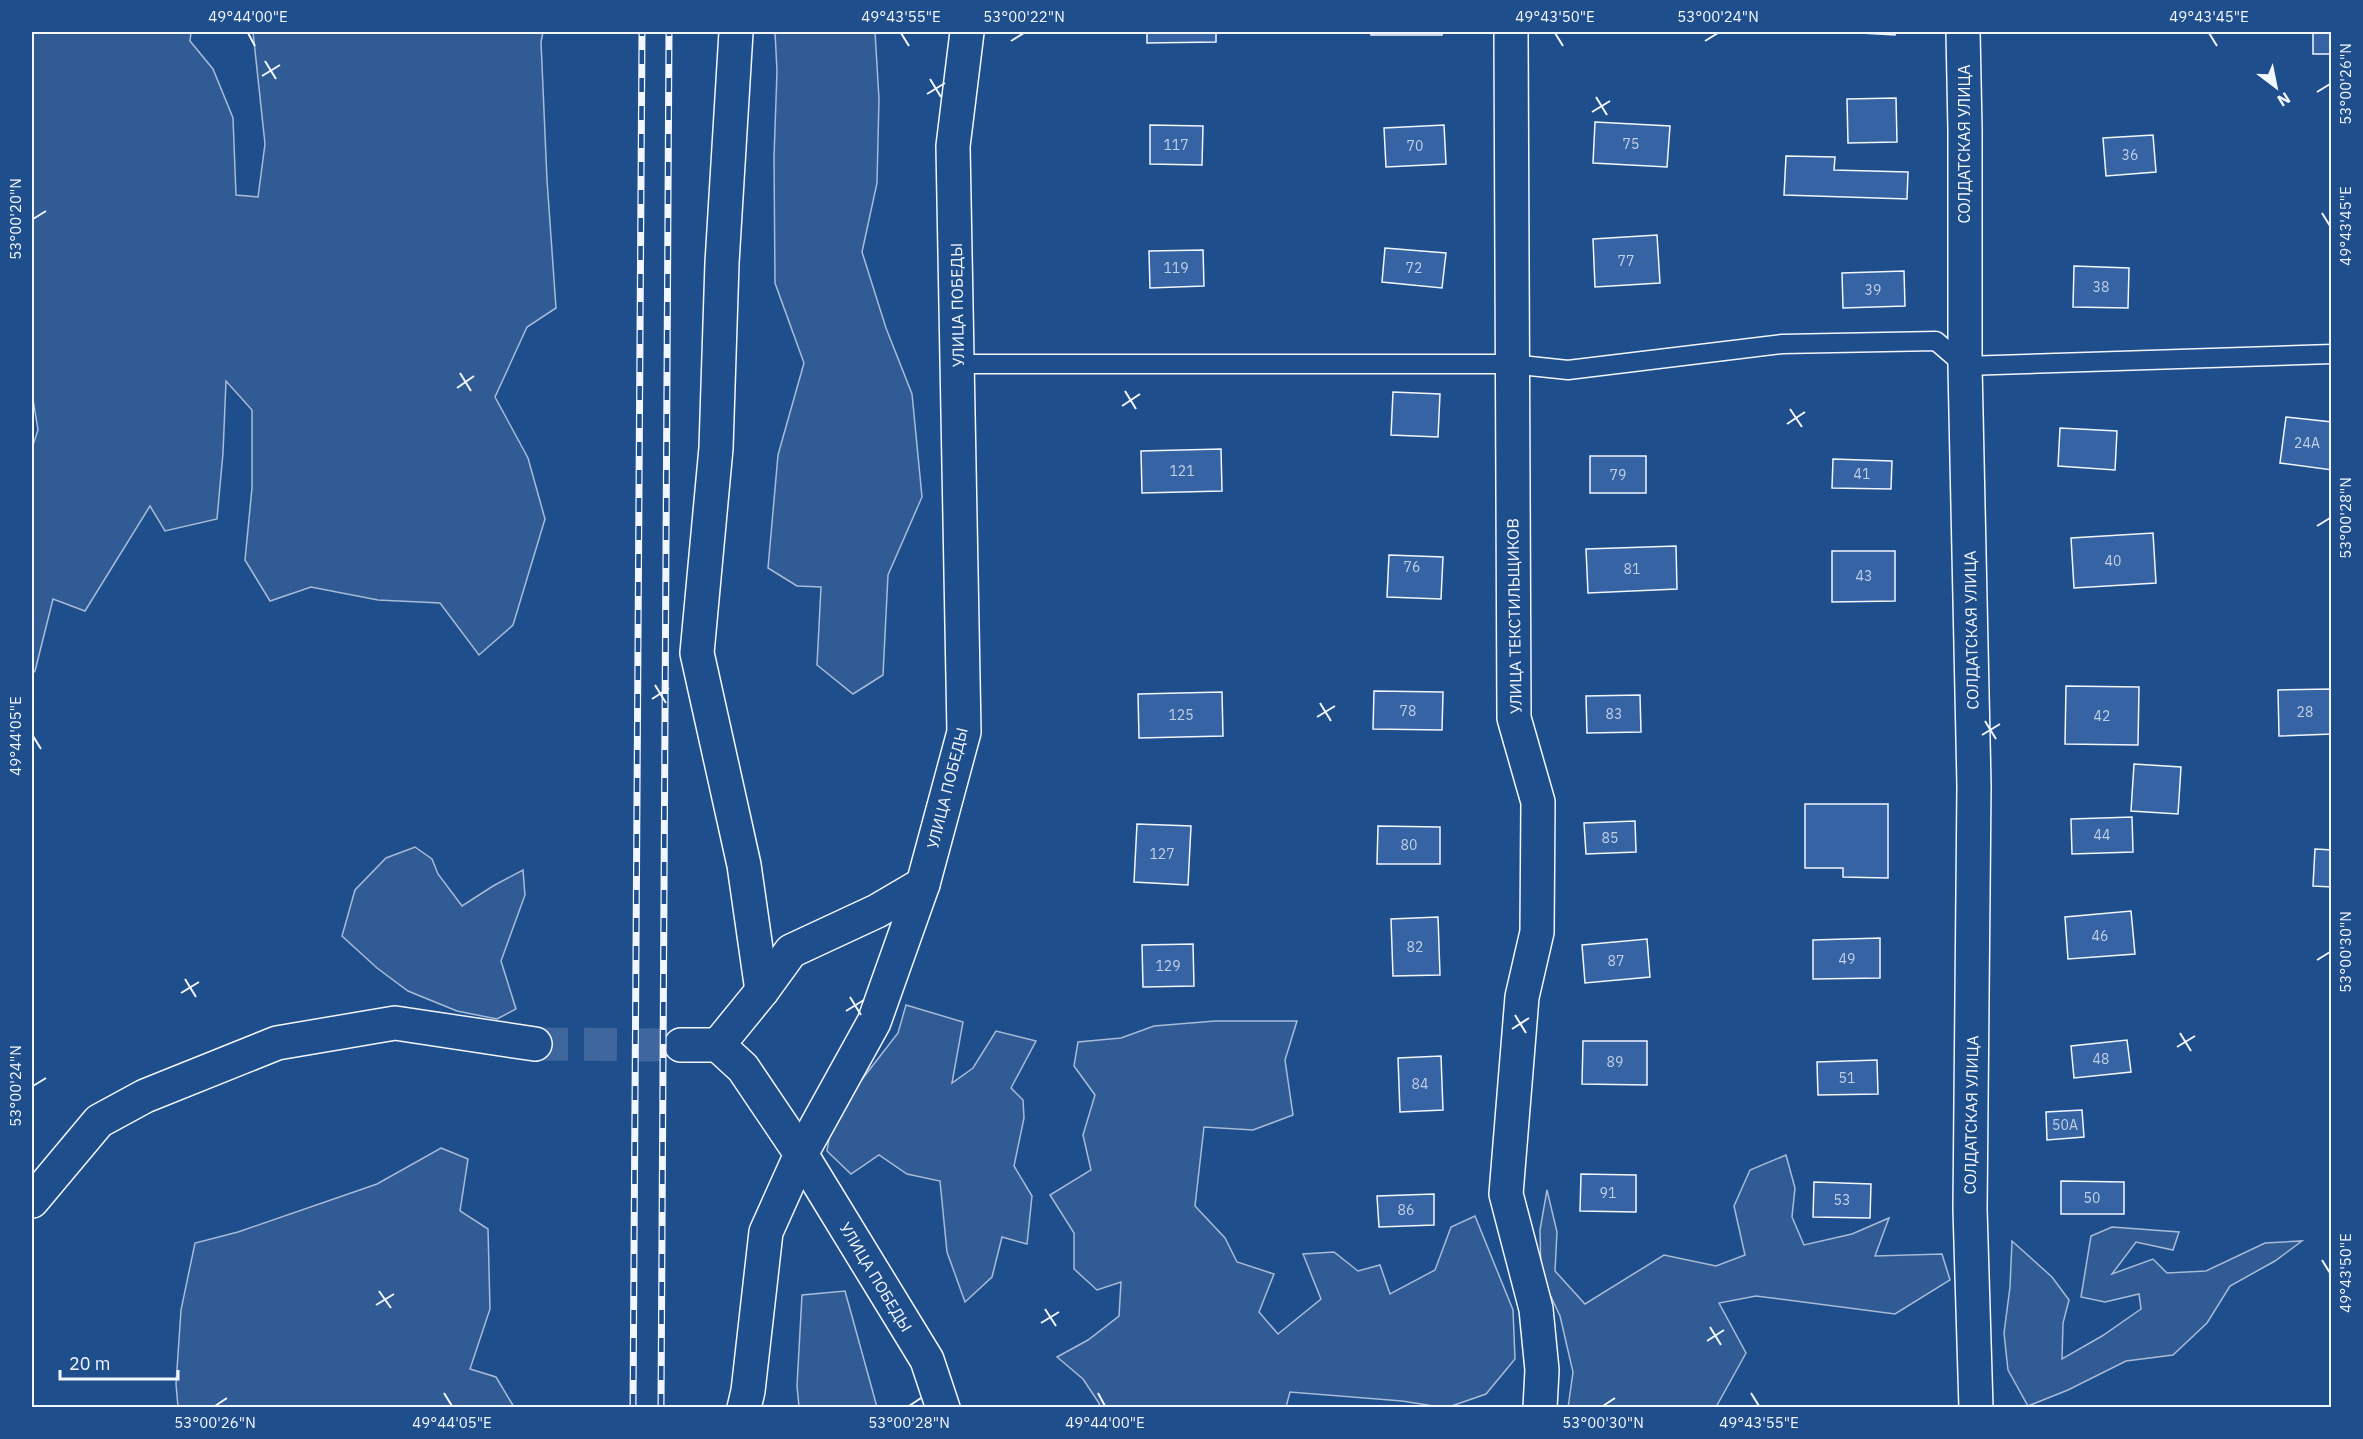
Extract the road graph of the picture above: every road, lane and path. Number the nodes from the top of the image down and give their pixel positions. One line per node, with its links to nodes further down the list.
1 (736, 32): 10 (street)
2 (967, 32): 6 (street, УЛИЦА ПОБЕДЫ)
3 (1511, 32): 7 (street, УЛИЦА ТЕКСТИЛЬЩИКОВ)
4 (1963, 32): 8 (street, СОЛДАТСКАЯ УЛИЦА)
5 (2331, 354): 8 (lane)
6 (958, 364): 7 (lane); 9 (street, УЛИЦА ПОБЕДЫ)
7 (1511, 364): 8 (lane); 18 (street, УЛИЦА ТЕКСТИЛЬЩИКОВ)
8 (1965, 366): 19 (street, СОЛДАТСКАЯ УЛИЦА)
9 (922, 884): 10 (street); 14 (street, УЛИЦА ПОБЕДЫ)
10 (762, 991): 13 (street)
11 (535, 1044): 15 (street)
12 (681, 1044): 13 (street)
13 (717, 1045): 14 (street)
14 (801, 1154): 16 (street); 17 (street, УЛИЦА ПОБЕДЫ)
15 (32, 1201)
16 (744, 1407)
17 (943, 1407)
18 (1540, 1407)
19 (1976, 1407)

